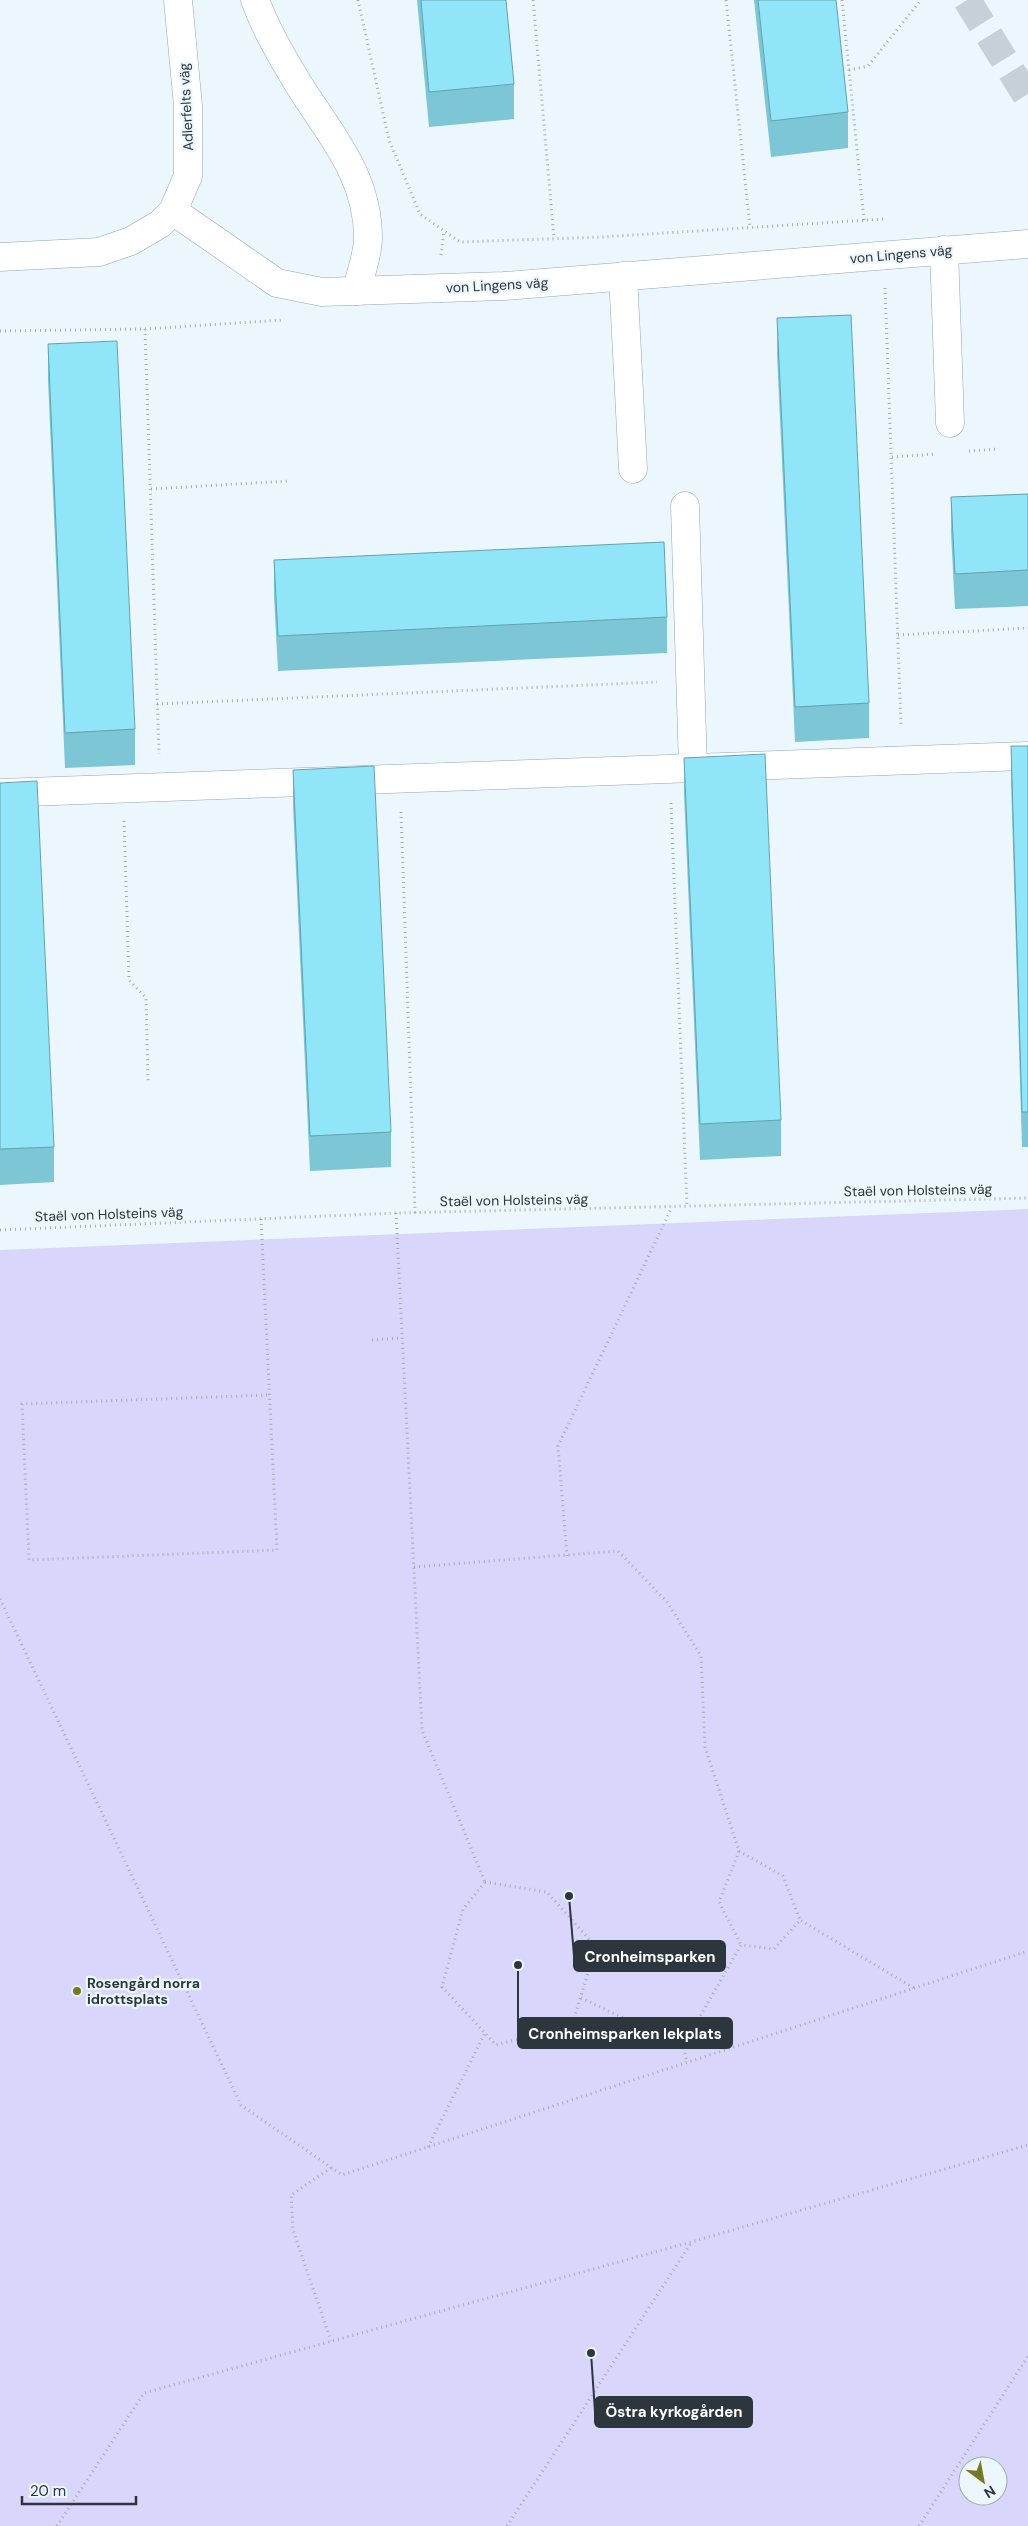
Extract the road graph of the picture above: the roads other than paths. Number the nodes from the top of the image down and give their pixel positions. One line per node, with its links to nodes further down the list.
1 (178, 0): 3 (street, Adlerfelts väg)
2 (255, 0): 8 (street)
3 (173, 211): 6 (street); 8 (street, von Lingens väg)
4 (1028, 244): 5 (street, von Lingens väg)
5 (944, 250): 7 (street, von Lingens väg); 9 (street)
6 (0, 257)
7 (623, 276): 8 (street, von Lingens väg); 10 (street)
8 (356, 291)
9 (950, 423)
10 (634, 469)
11 (685, 506): 13 (street)
12 (1028, 756): 13 (street)
13 (681, 768): 14 (street)
14 (0, 793)

